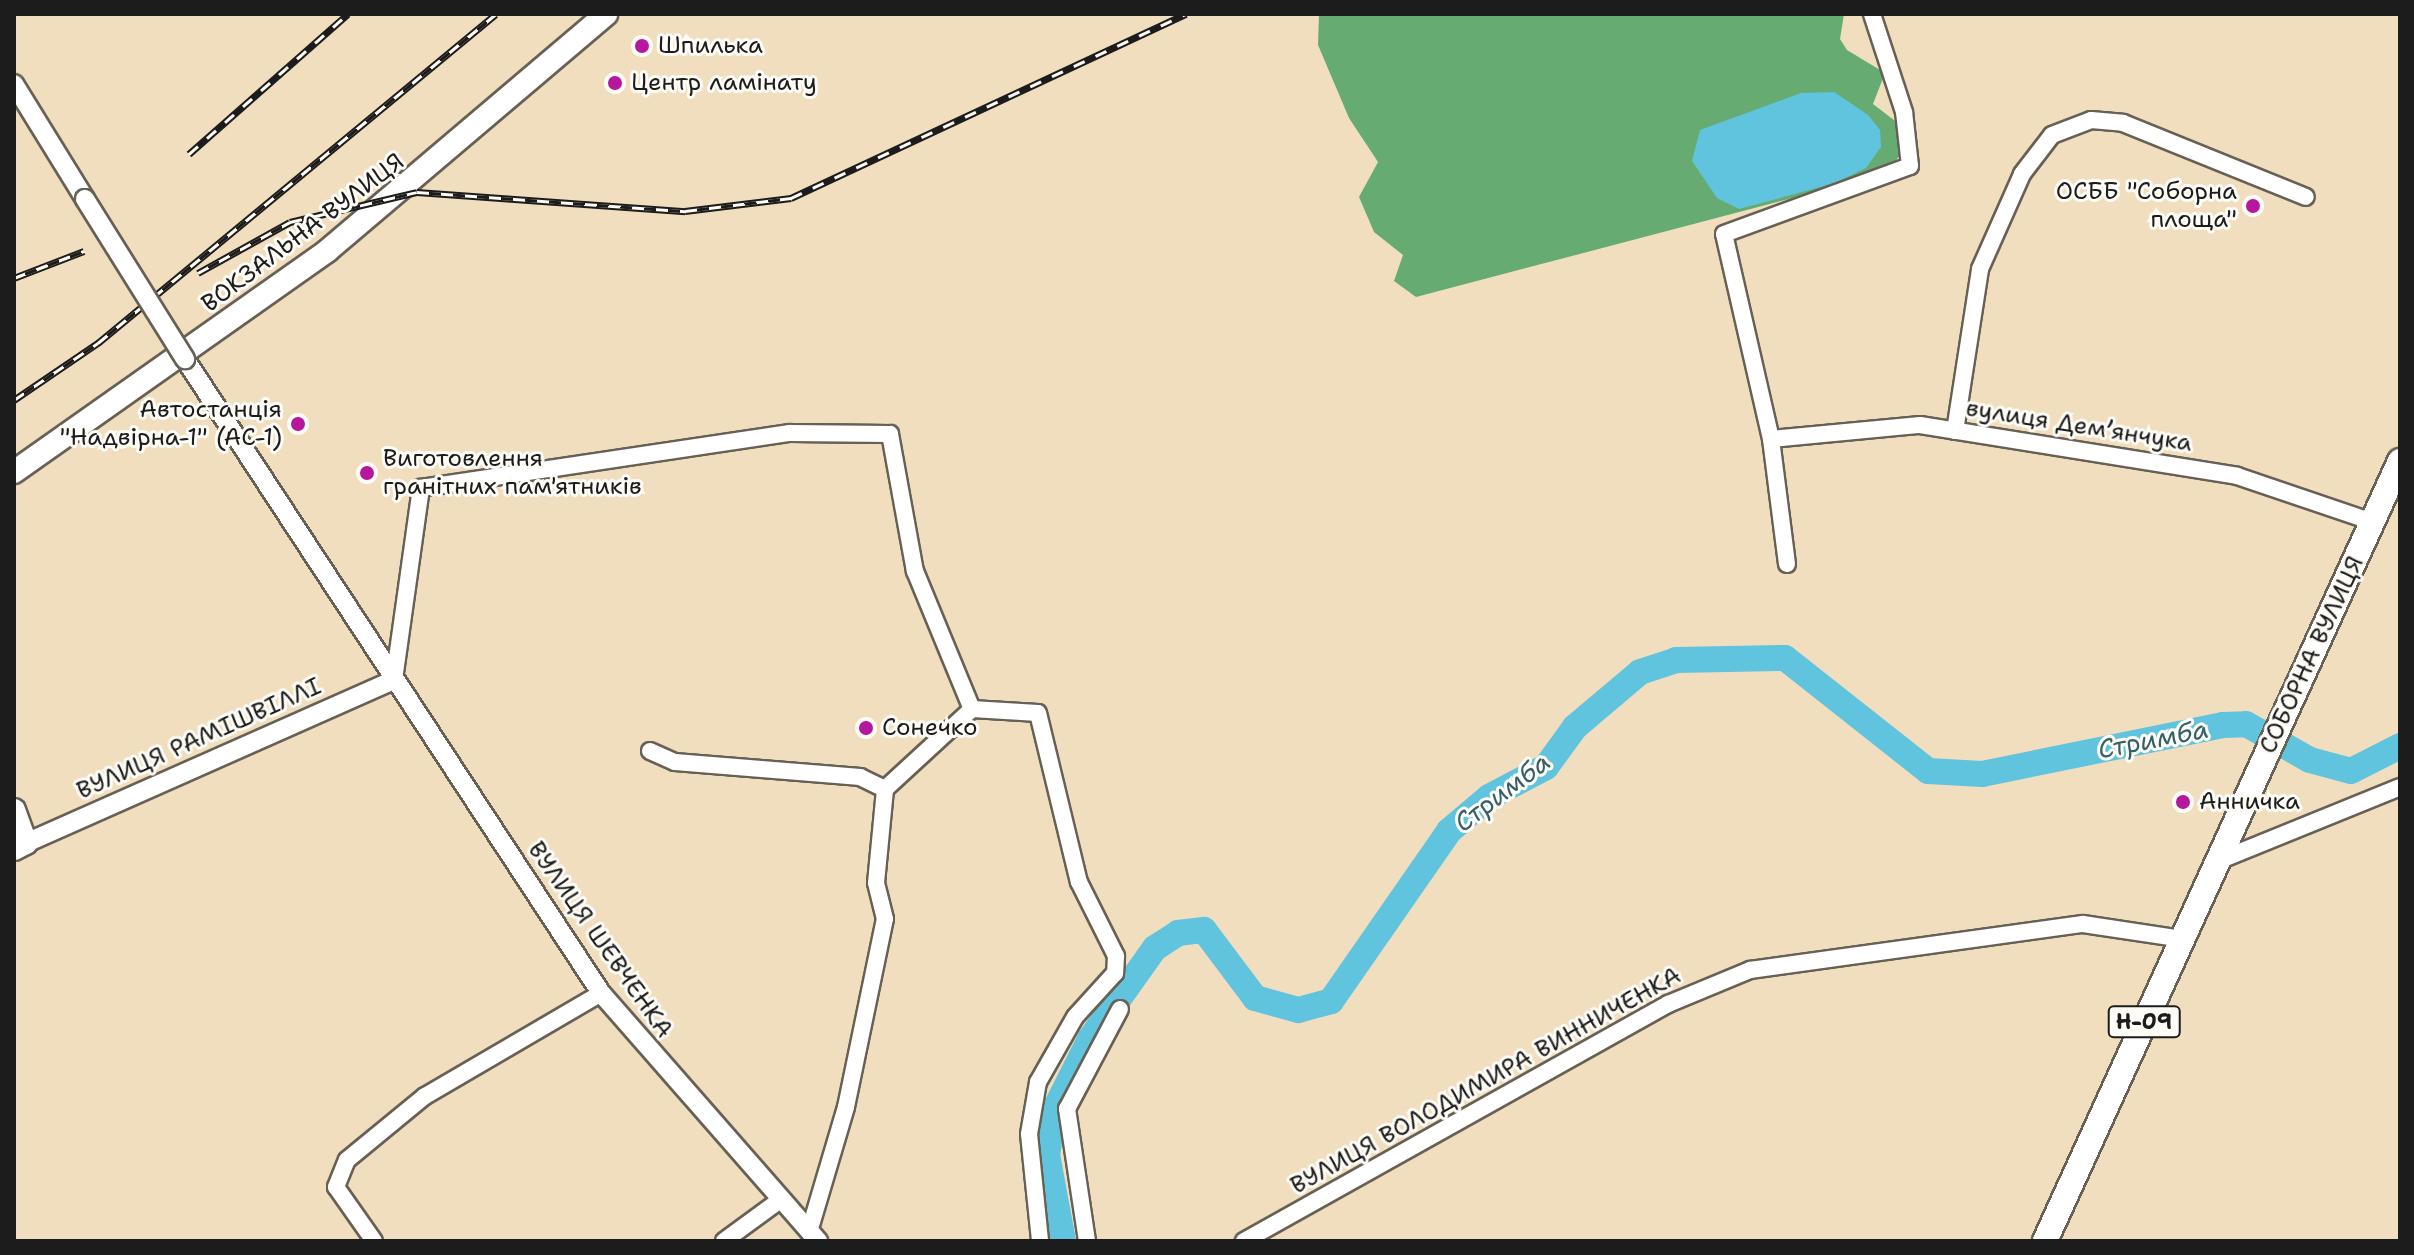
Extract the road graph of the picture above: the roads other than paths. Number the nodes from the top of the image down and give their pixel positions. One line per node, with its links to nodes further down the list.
1 (606, 14): 8 (main road, ВОКЗАЛЬНА ВУЛИЦЯ)
2 (1872, 14): 6 (street)
3 (14, 84): 11 (street, ВУЛИЦЯ ШЕВЧЕНКА, bridge)
4 (2306, 197): 5 (street)
5 (1955, 431): 6 (street, вулиця Демʼянчука); 9 (street, вулиця Демʼянчука)
6 (1771, 439): 10 (street)
7 (2400, 461): 9 (main road, СОБОРНА ВУЛИЦЯ / Н-09)
8 (14, 472)
9 (2373, 522): 18 (main road, СОБОРНА ВУЛИЦЯ / Н-09)
10 (1787, 564)
11 (394, 680): 12 (street); 17 (street, ВУЛИЦЯ РАМІШВІЛЛІ); 20 (street, ВУЛИЦЯ ШЕВЧЕНКА)
12 (972, 709): 15 (street); 26 (street)
13 (650, 751): 15 (street)
14 (2400, 787): 18 (street)
15 (885, 789): 23 (street)
16 (14, 810): 17 (main road)
17 (20, 846)
18 (2218, 861): 19 (main road, СОБОРНА ВУЛИЦЯ / Н-09)
19 (2182, 939): 28 (street, ВУЛИЦЯ ВОЛОДИМИРА ВИННИЧЕНКА); 29 (main road, СОБОРНА ВУЛИЦЯ / Н-09)
20 (601, 993): 22 (street, ВУЛИЦЯ ШЕВЧЕНКА); 24 (street)
21 (1120, 1009): 27 (street)
22 (780, 1200): 23 (street, ВУЛИЦЯ ШЕВЧЕНКА); 25 (street)
23 (814, 1236)
24 (374, 1241)
25 (724, 1241)
26 (1040, 1241)
27 (1087, 1241)
28 (1244, 1241)
29 (2045, 1241)

